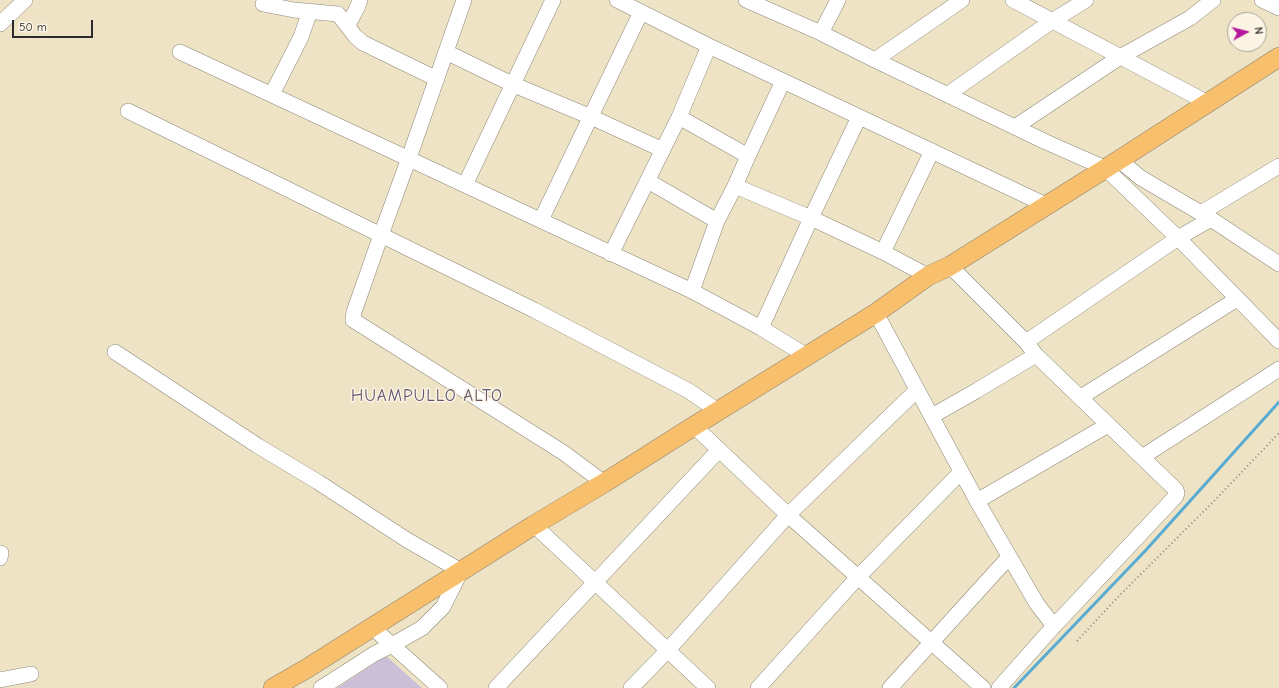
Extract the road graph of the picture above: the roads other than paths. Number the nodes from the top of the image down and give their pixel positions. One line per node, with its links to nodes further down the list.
1 (25, 0): 18 (street)
2 (360, 0): 19 (street)
3 (464, 0): 23 (street)
4 (552, 0): 29 (street)
5 (617, 0): 16 (street)
6 (962, 0): 26 (street)
7 (1013, 0): 17 (street)
8 (1086, 0): 17 (street)
9 (1213, 0): 24 (street)
10 (1262, 0): 14 (street)
11 (754, 2): 20 (street)
12 (840, 2): 20 (street)
13 (263, 4): 15 (street)
14 (1279, 8)
15 (310, 11): 19 (street); 30 (street)
16 (641, 12): 21 (street); 34 (street)
17 (1052, 21): 24 (street); 31 (street)
18 (0, 24)
19 (348, 25): 27 (street)
20 (821, 33): 26 (street)
21 (709, 46): 28 (street); 35 (street)
22 (180, 52): 30 (street)
23 (446, 52): 27 (street); 29 (street)
24 (1120, 57): 32 (street); 37 (street)
25 (1279, 57): 32 (main road)
26 (875, 60): 31 (street)
27 (437, 79): 41 (street)
28 (783, 81): 36 (street); 40 (street)
29 (512, 84): 34 (street); 45 (street)
30 (272, 94): 41 (street)
31 (947, 95): 37 (street)
32 (1208, 103): 42 (main road)
33 (128, 111): 52 (street)
34 (591, 117): 38 (street); 50 (street)
35 (679, 117): 38 (street); 40 (street)
36 (859, 117): 39 (street); 49 (street)
37 (1015, 127): 42 (street)
38 (663, 150): 44 (street)
39 (932, 152): 47 (street); 54 (street)
40 (748, 156): 46 (street)
41 (409, 158): 45 (street); 52 (street)
42 (1112, 164): 47 (main road); 48 (street); 53 (street)
43 (1279, 166): 48 (street)
44 (648, 181): 51 (street); 55 (street)
45 (464, 184): 50 (street)
46 (735, 186): 49 (street); 51 (street)
47 (1046, 206): 57 (main road)
48 (1206, 216): 53 (street); 56 (street)
49 (811, 218): 54 (street); 62 (street)
50 (541, 220): 55 (street)
51 (717, 221): 59 (street)
52 (381, 235): 71 (street); 78 (street)
53 (1178, 238): 60 (street); 64 (street)
54 (883, 252): 58 (street)
55 (611, 254): 59 (street)
56 (1278, 262)
57 (950, 266): 58 (main road); 64 (street)
58 (928, 276): 61 (main road)
59 (692, 291): 62 (street)
60 (1237, 299): 63 (street); 70 (street)
61 (876, 313): 67 (main road); 69 (street)
62 (761, 328): 67 (street)
63 (1279, 341)
64 (1026, 342): 66 (street)
65 (115, 352): 83 (street)
66 (1036, 355): 70 (street); 72 (street)
67 (807, 356): 71 (main road)
68 (1279, 369): 76 (street)
69 (917, 390): 72 (street); 80 (street)
70 (1081, 398): 73 (street)
71 (718, 411): 74 (main road)
72 (932, 416): 77 (street)
73 (1108, 424): 76 (street); 79 (street)
74 (694, 426): 75 (street); 78 (main road)
75 (720, 450): 80 (street); 85 (street)
76 (1142, 457): 86 (street)
77 (961, 472): 79 (street); 84 (street)
78 (604, 483): 81 (main road)
79 (977, 501): 82 (street)
80 (788, 515): 84 (street); 90 (street)
81 (534, 525): 83 (main road); 85 (street)
82 (1009, 557): 86 (street); 88 (street)
83 (461, 571): 87 (main road); 89 (street)
84 (858, 577): 88 (street); 99 (street)
85 (595, 582): 90 (street); 96 (street)
86 (1054, 626): 102 (street)
87 (372, 627): 89 (street); 93 (main road)
88 (932, 643): 100 (street); 101 (street)
89 (392, 645): 94 (street); 95 (street)
90 (668, 650): 97 (street); 98 (street)
91 (32, 674): 92 (street)
92 (0, 680)
93 (273, 688)
94 (321, 688)
95 (440, 688)
96 (496, 688)
97 (631, 688)
98 (708, 688)
99 (758, 688)
100 (890, 688)
101 (983, 688)
102 (999, 688)

